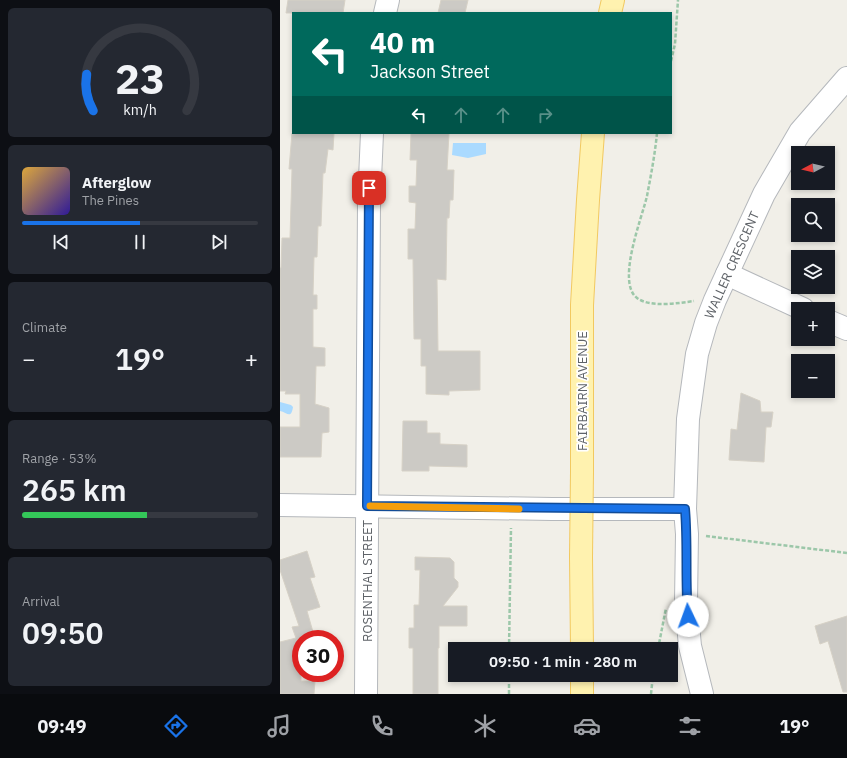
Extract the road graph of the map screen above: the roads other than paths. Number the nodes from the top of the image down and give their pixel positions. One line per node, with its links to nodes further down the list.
1 (388, 0): 3 (street)
2 (613, 0): 4 (main road)
3 (385, 12)
4 (610, 12)
5 (847, 78): 8 (street, WALLER CRESCENT)
6 (372, 134): 13 (street, ROSENTHAL STREET)
7 (593, 134): 15 (main road, FAIRBAIRN AVENUE, bridge)
8 (727, 274): 9 (street); 14 (street, WALLER CRESCENT)
9 (791, 303)
10 (835, 323): 11 (street)
11 (847, 329)
12 (280, 505): 13 (street)
13 (367, 506): 14 (street); 17 (street, ROSENTHAL STREET)
14 (685, 509): 19 (street, WALLER CRESCENT)
15 (582, 642)
16 (582, 682): 18 (main road)
17 (366, 694)
18 (582, 694)
19 (702, 694)

